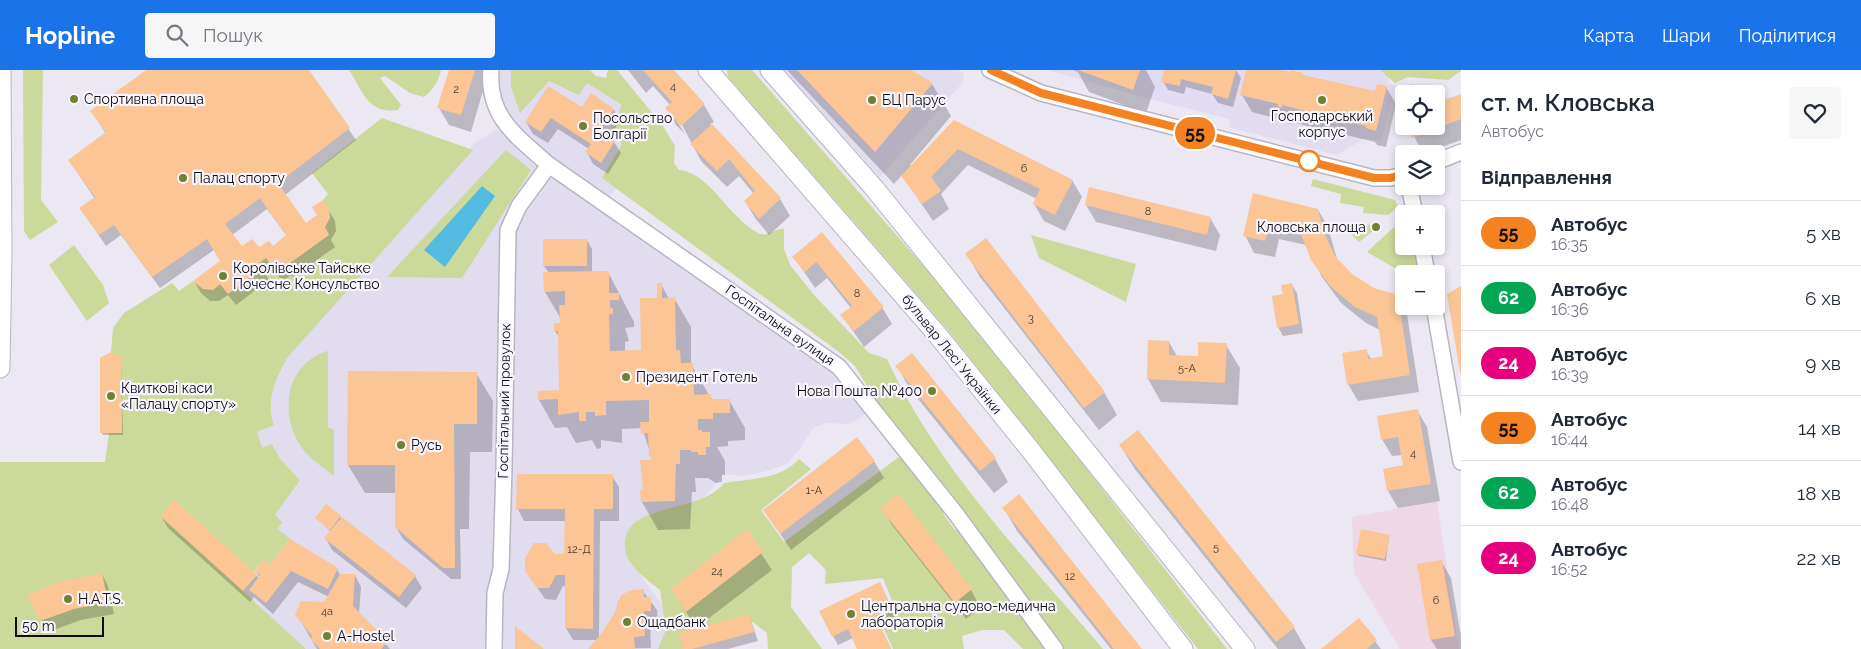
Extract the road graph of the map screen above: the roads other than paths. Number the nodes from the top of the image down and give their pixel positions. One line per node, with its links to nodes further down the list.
1 (1, 70): 11 (main road)
2 (491, 70): 8 (street, Госпітальна вулиця)
3 (708, 70): 16 (main road, бульвар Лесі Українки)
4 (770, 70): 17 (main road)
5 (990, 70): 9 (street)
6 (1461, 152): 7 (street)
7 (1445, 158)
8 (549, 165): 14 (street, Госпітальний провулок); 15 (street, Госпітальна вулиця)
9 (1395, 177)
10 (1436, 315): 12 (street)
11 (0, 368)
12 (1456, 398): 13 (street)
13 (1461, 462)
14 (494, 649)
15 (1055, 649)
16 (1183, 649)
17 (1244, 649)

